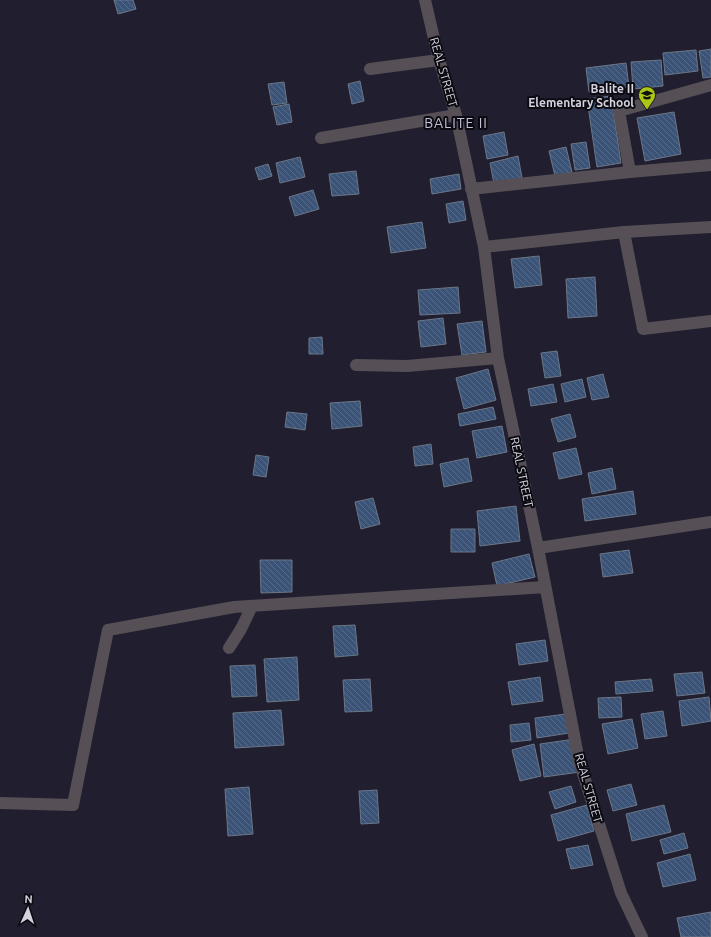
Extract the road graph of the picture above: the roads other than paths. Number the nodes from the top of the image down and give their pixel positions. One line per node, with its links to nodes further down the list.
1 (424, 0): 2 (street, REAL STREET)
2 (439, 60): 3 (street); 5 (street, REAL STREET)
3 (370, 69)
4 (711, 85): 8 (street)
5 (456, 115): 6 (street); 9 (street, REAL STREET)
6 (321, 138)
7 (711, 165): 8 (street)
8 (630, 172): 9 (street)
9 (471, 189): 12 (street, REAL STREET)
10 (711, 227): 11 (street)
11 (624, 232): 12 (street); 13 (street)
12 (484, 247): 14 (street, REAL STREET)
13 (711, 321)
14 (498, 358): 15 (street); 17 (street, REAL STREET)
15 (356, 365)
16 (711, 522): 17 (street)
17 (538, 548): 18 (street, REAL STREET)
18 (545, 586): 19 (street); 22 (street, REAL STREET)
19 (252, 606): 20 (street); 21 (street)
20 (228, 648)
21 (0, 802)
22 (642, 937)

